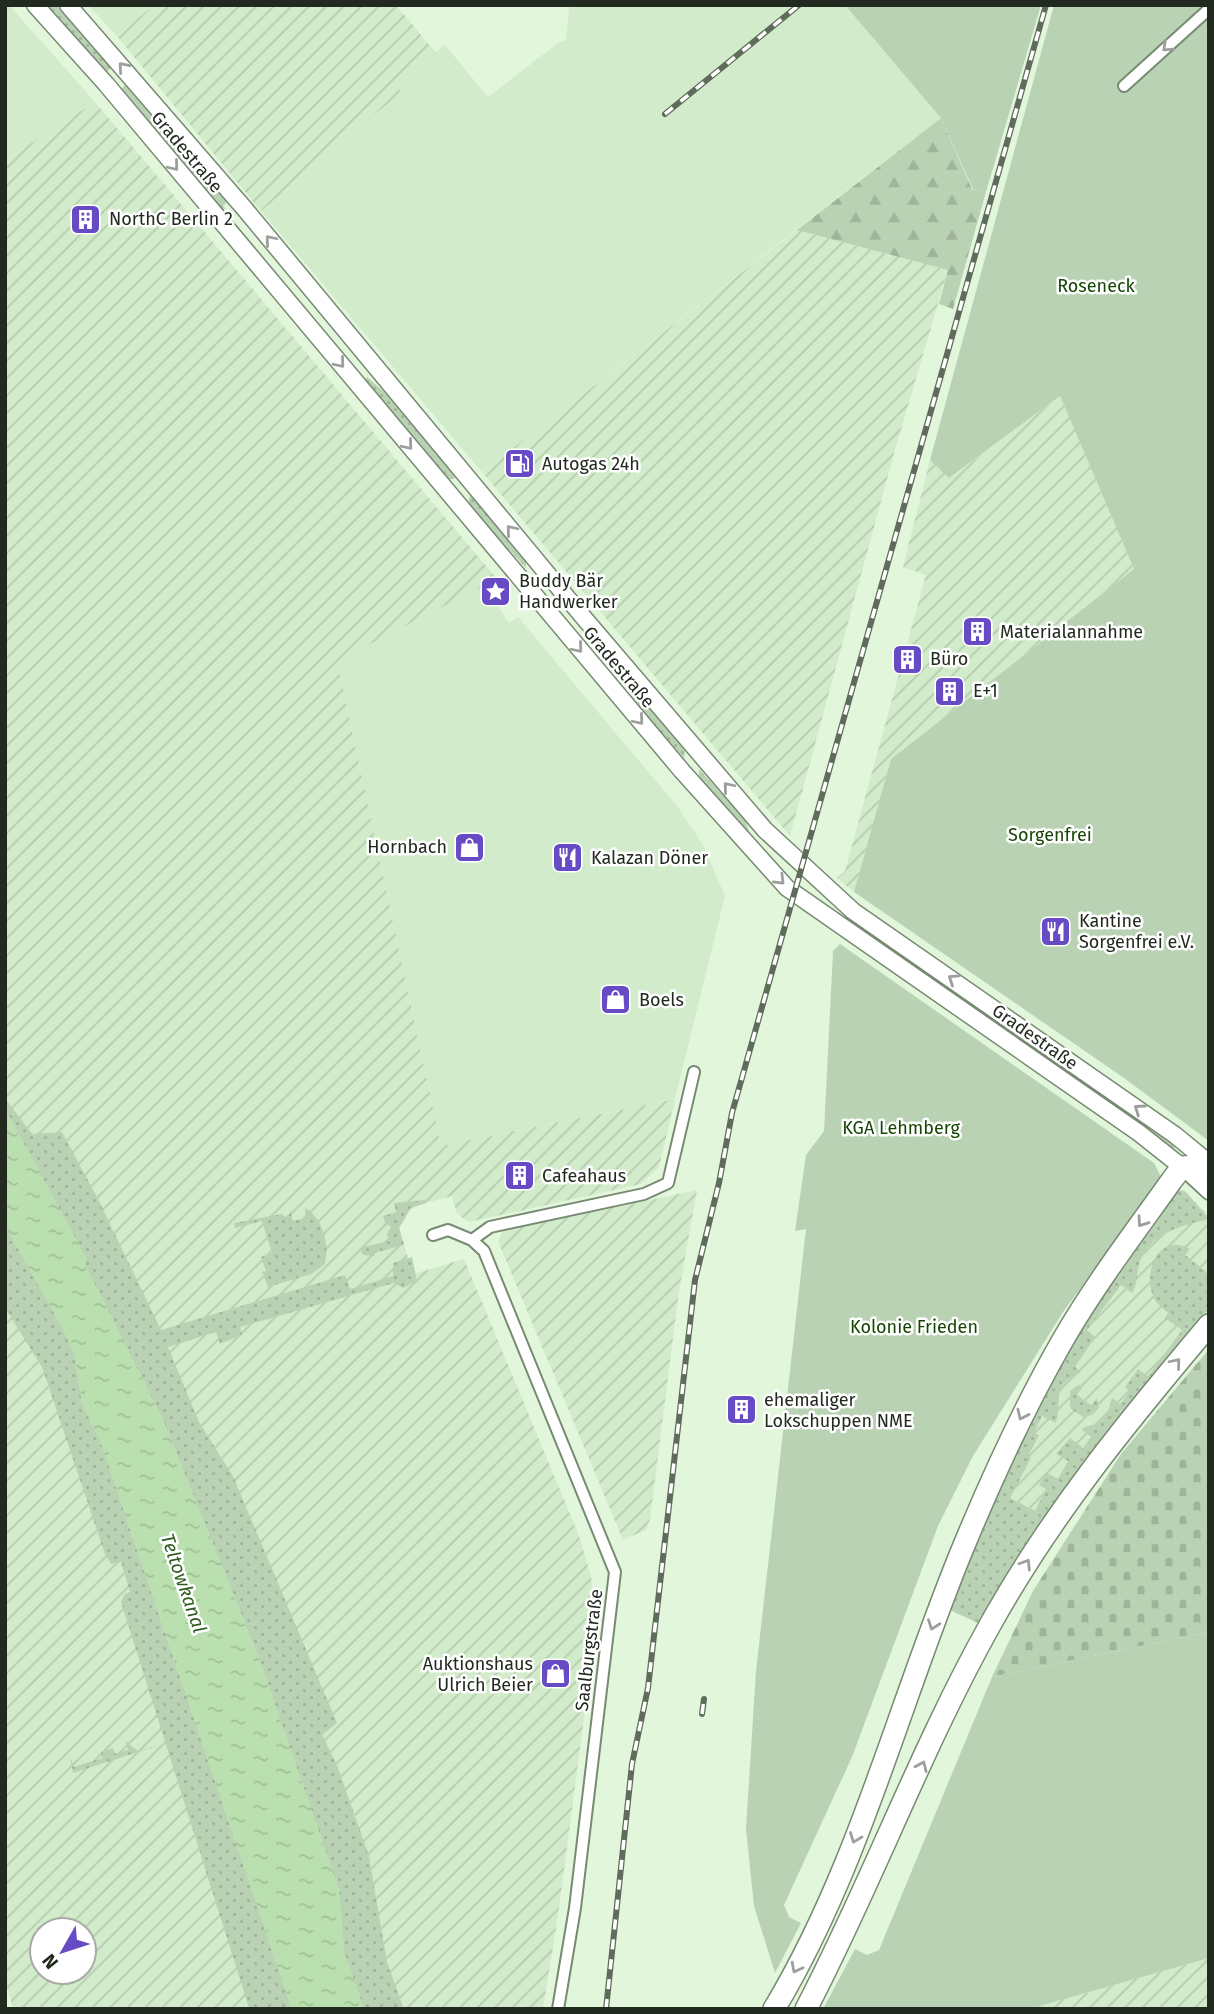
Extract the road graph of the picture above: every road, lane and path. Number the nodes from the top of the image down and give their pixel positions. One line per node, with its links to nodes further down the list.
1 (35, 5): 7 (main road, Gradestraße, one-way to 7)
2 (68, 5): 6 (main road, Gradestraße, one-way to 2)
3 (1209, 9): 4 (street, one-way to 4)
4 (1124, 86)
5 (694, 1072): 11 (street)
6 (1209, 1163)
7 (1182, 1167): 8 (highway); 9 (street, Gradestraße); 14 (highway, one-way to 14)
8 (1209, 1170)
9 (1209, 1192)
10 (433, 1235): 11 (street)
11 (472, 1240): 13 (street, Saalburgstraße)
12 (1209, 1325): 15 (highway, one-way to 12)
13 (558, 2009)
14 (774, 2009)
15 (806, 2009)

